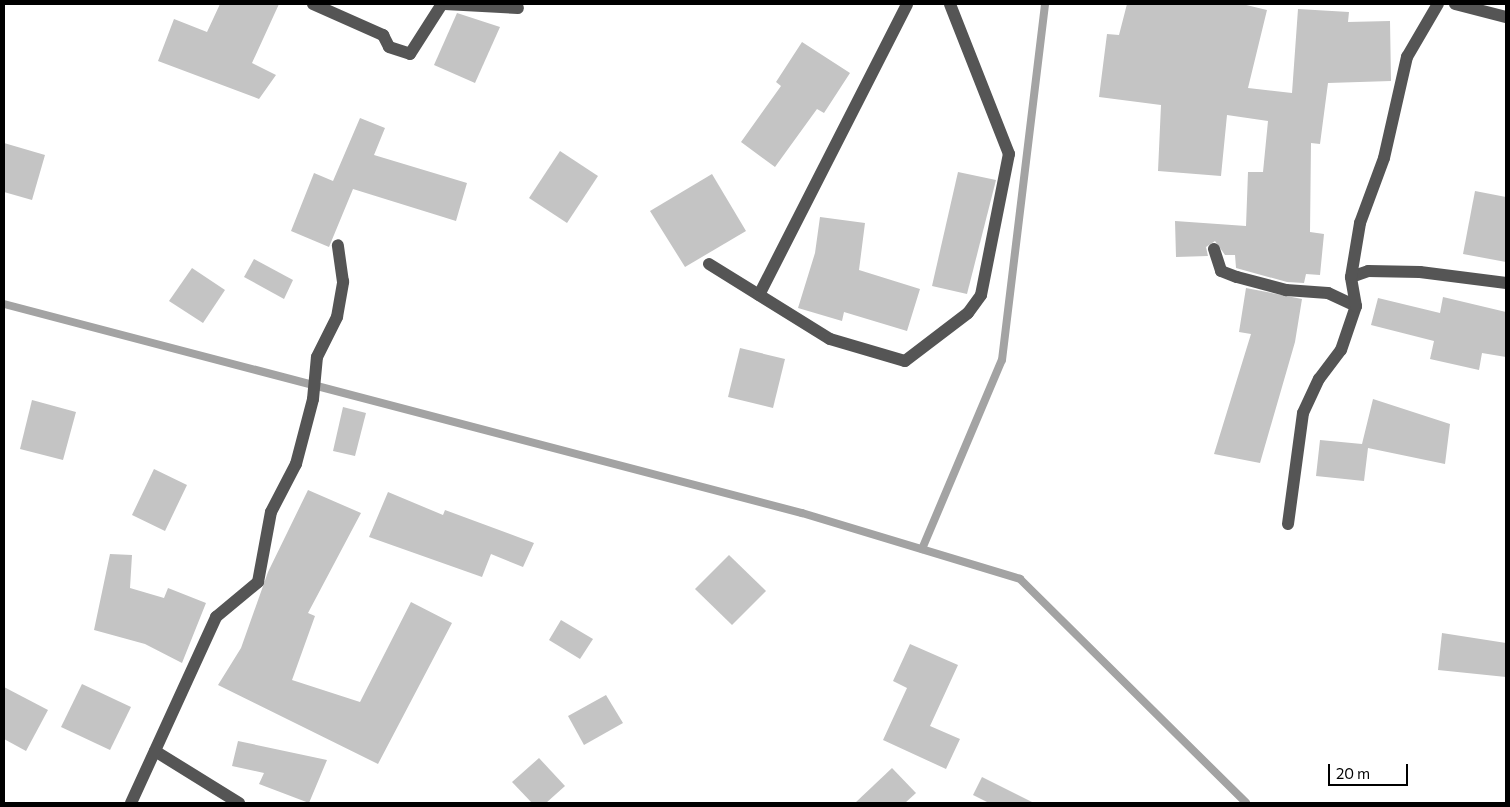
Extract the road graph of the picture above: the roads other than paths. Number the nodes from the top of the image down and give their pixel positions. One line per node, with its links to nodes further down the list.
1 (313, 4): 2 (street)
2 (443, 4): 7 (street)
3 (907, 4): 14 (street)
4 (950, 4): 14 (street)
5 (1438, 4): 12 (street)
6 (1455, 4): 8 (street)
7 (518, 8)
8 (1506, 17)
9 (338, 245): 17 (street)
10 (1214, 249): 15 (street)
11 (709, 264): 14 (street)
12 (1351, 277): 13 (street); 15 (street)
13 (1506, 283)
14 (759, 295)
15 (1356, 306): 16 (street)
16 (1288, 524)
17 (155, 751): 18 (street); 19 (street)
18 (131, 803)
19 (239, 803)

